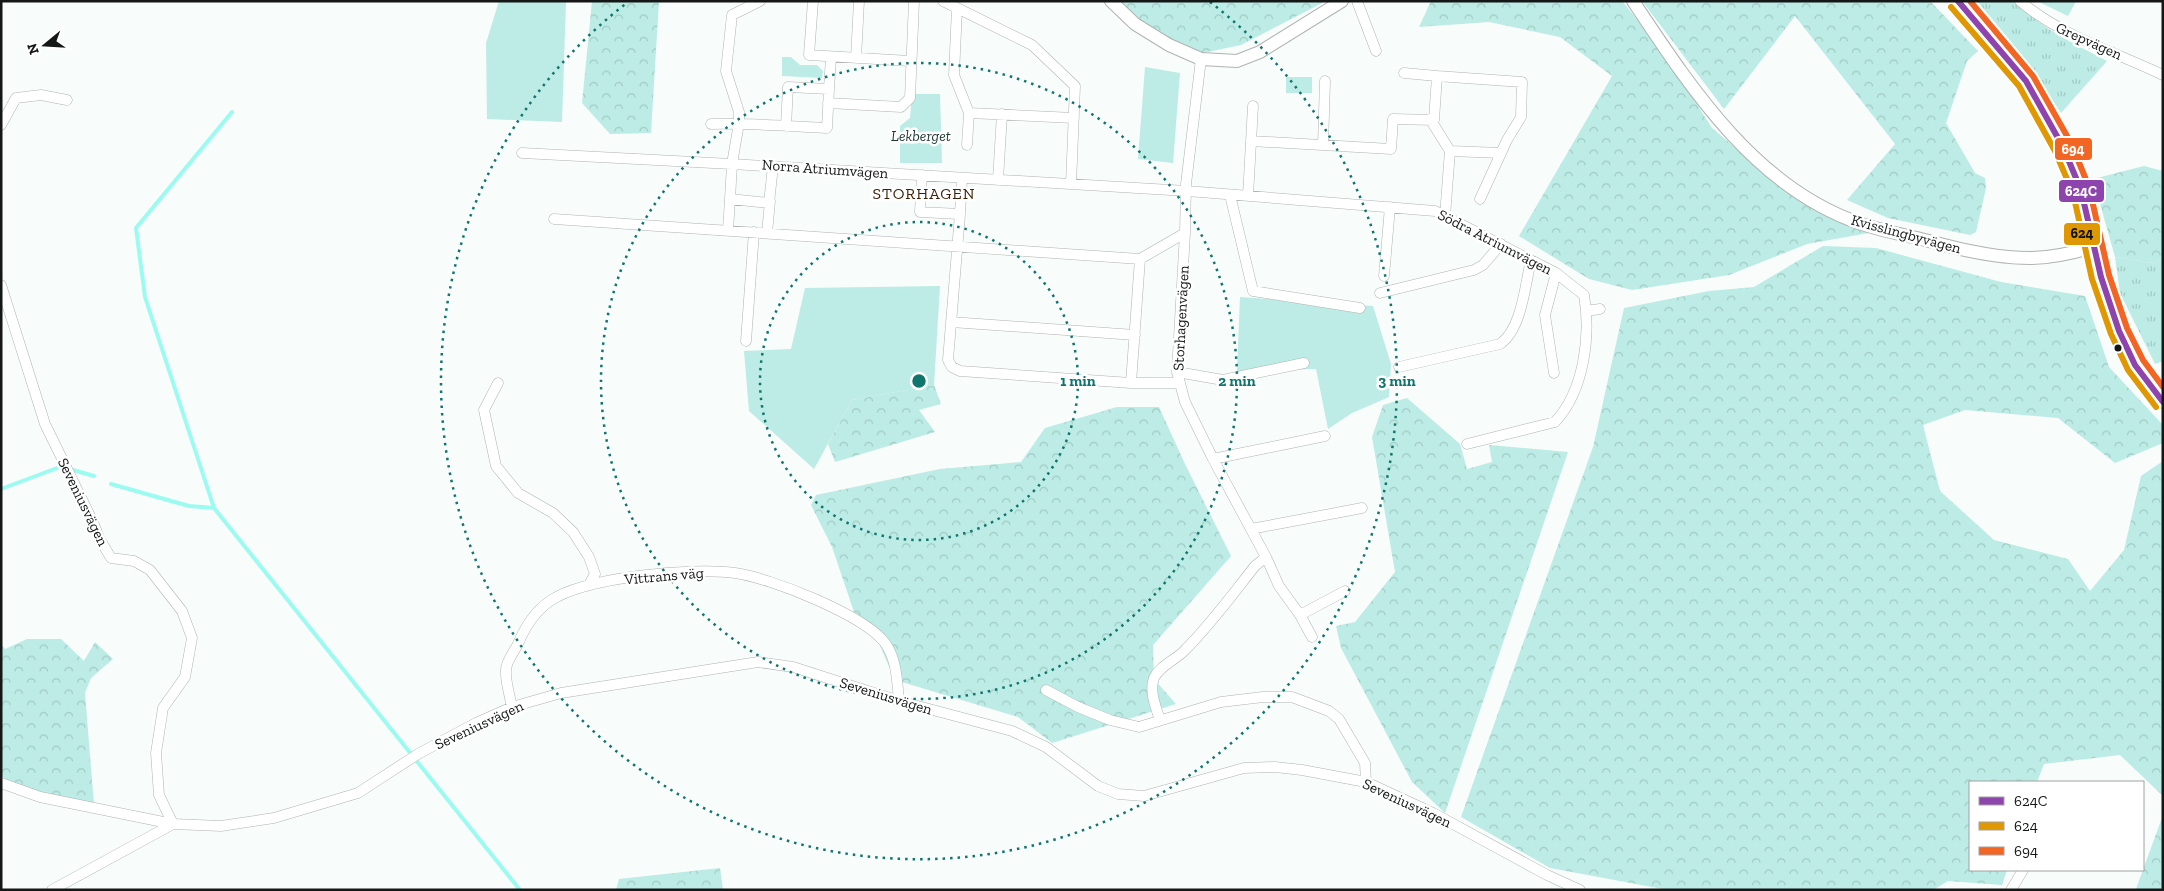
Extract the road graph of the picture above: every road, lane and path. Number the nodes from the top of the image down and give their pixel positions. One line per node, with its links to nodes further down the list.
1 (760, 1): 30 (street)
2 (813, 1): 14 (street)
3 (859, 1): 15 (street)
4 (914, 1): 17 (street)
5 (943, 1): 12 (street)
6 (1111, 1): 16 (street)
7 (1342, 1): 16 (street)
8 (1357, 1): 13 (street)
9 (1633, 1): 62 (street, Kvisslingbyvägen)
10 (1958, 1): 62 (street)
11 (2020, 1): 19 (street, Grepvägen)
12 (957, 8): 26 (street); 28 (street)
13 (1376, 52)
14 (831, 57): 15 (street); 22 (street)
15 (856, 58): 17 (street)
16 (1201, 59): 46 (street, Storhagenvägen)
17 (910, 62): 24 (street)
18 (1404, 73): 20 (street)
19 (2163, 75)
20 (1436, 76): 29 (street); 38 (street)
21 (1325, 80): 36 (street)
22 (829, 89): 24 (street); 33 (street)
23 (66, 100): 32 (street)
24 (828, 103): 33 (street)
25 (1253, 106): 34 (street)
26 (969, 113): 27 (street); 35 (street)
27 (1002, 114): 28 (street); 44 (street)
28 (1074, 118): 45 (street)
29 (1430, 120): 36 (street); 37 (street)
30 (739, 123): 31 (street); 33 (street); 40 (street)
31 (711, 124)
32 (1, 125)
33 (786, 126)
34 (1251, 141): 36 (street); 48 (street)
35 (967, 145)
36 (1323, 145)
37 (1450, 152): 38 (street); 54 (street)
38 (1501, 153): 50 (street)
39 (522, 154): 40 (street, Norra Atriumvägen)
40 (732, 164): 41 (street, Norra Atriumvägen); 49 (street)
41 (773, 166): 42 (street, Norra Atriumvägen); 51 (street)
42 (922, 175): 43 (street, Norra Atriumvägen); 53 (street)
43 (962, 178): 44 (street, Norra Atriumvägen); 53 (street)
44 (998, 180): 45 (street, Norra Atriumvägen)
45 (1071, 184): 46 (street, Norra Atriumvägen)
46 (1187, 191): 47 (street, Södra Atriumvägen); 59 (street, Storhagenvägen)
47 (1230, 195): 48 (street, Södra Atriumvägen); 69 (street)
48 (1248, 196): 52 (street, Södra Atriumvägen)
49 (730, 199): 51 (street); 56 (street)
50 (1480, 199)
51 (770, 201): 58 (street)
52 (1390, 207): 54 (street, Södra Atriumvägen); 66 (street)
53 (960, 214): 61 (street)
54 (1446, 216): 60 (street, Södra Atriumvägen)
55 (554, 219): 56 (street)
56 (728, 230): 57 (street)
57 (754, 232): 58 (street); 74 (street)
58 (767, 233): 61 (street)
59 (1185, 233): 63 (street); 78 (street, Storhagenvägen)
60 (1501, 244): 64 (street, Södra Atriumvägen); 68 (street)
61 (958, 246): 63 (street); 72 (street)
62 (2093, 248): 81 (street)
63 (1140, 259): 73 (street)
64 (1530, 260): 65 (street, Södra Atriumvägen); 76 (street)
65 (1556, 273): 71 (street, Södra Atriumvägen); 77 (street)
66 (1384, 276)
67 (1, 285): 98 (street, Seveniusvägen)
68 (1380, 294)
69 (1360, 308)
70 (1600, 309): 71 (street)
71 (1586, 311): 83 (street, Södra Atriumvägen)
72 (951, 322): 73 (street); 80 (street)
73 (1135, 335): 80 (street)
74 (746, 341)
75 (1304, 363): 78 (street)
76 (1399, 367)
77 (1554, 373)
78 (1177, 378): 80 (street); 84 (street, Storhagenvägen)
79 (498, 383): 88 (street)
80 (1131, 383)
81 (2163, 402)
82 (1325, 436): 84 (street)
83 (1467, 444)
84 (1213, 459): 86 (street, Storhagenvägen)
85 (1362, 508): 86 (street)
86 (1251, 529): 87 (street, Storhagenvägen)
87 (1266, 556): 90 (street, Storhagenvägen); 95 (street)
88 (590, 583): 93 (street, Vittrans väg); 94 (street, Vittrans väg)
89 (1345, 591): 90 (street)
90 (1300, 615): 91 (street, Storhagenvägen)
91 (1312, 637)
92 (1046, 690): 95 (street)
93 (899, 701): 94 (street, Seveniusvägen); 96 (street, Seveniusvägen)
94 (512, 707): 98 (street, Seveniusvägen)
95 (1160, 720): 96 (street)
96 (1366, 782): 101 (street, Seveniusvägen)
97 (1, 783): 98 (street, Seveniusvägen)
98 (173, 824): 100 (street)
99 (2022, 871): 102 (street)
100 (52, 890)
101 (1580, 890)
102 (2011, 890)

